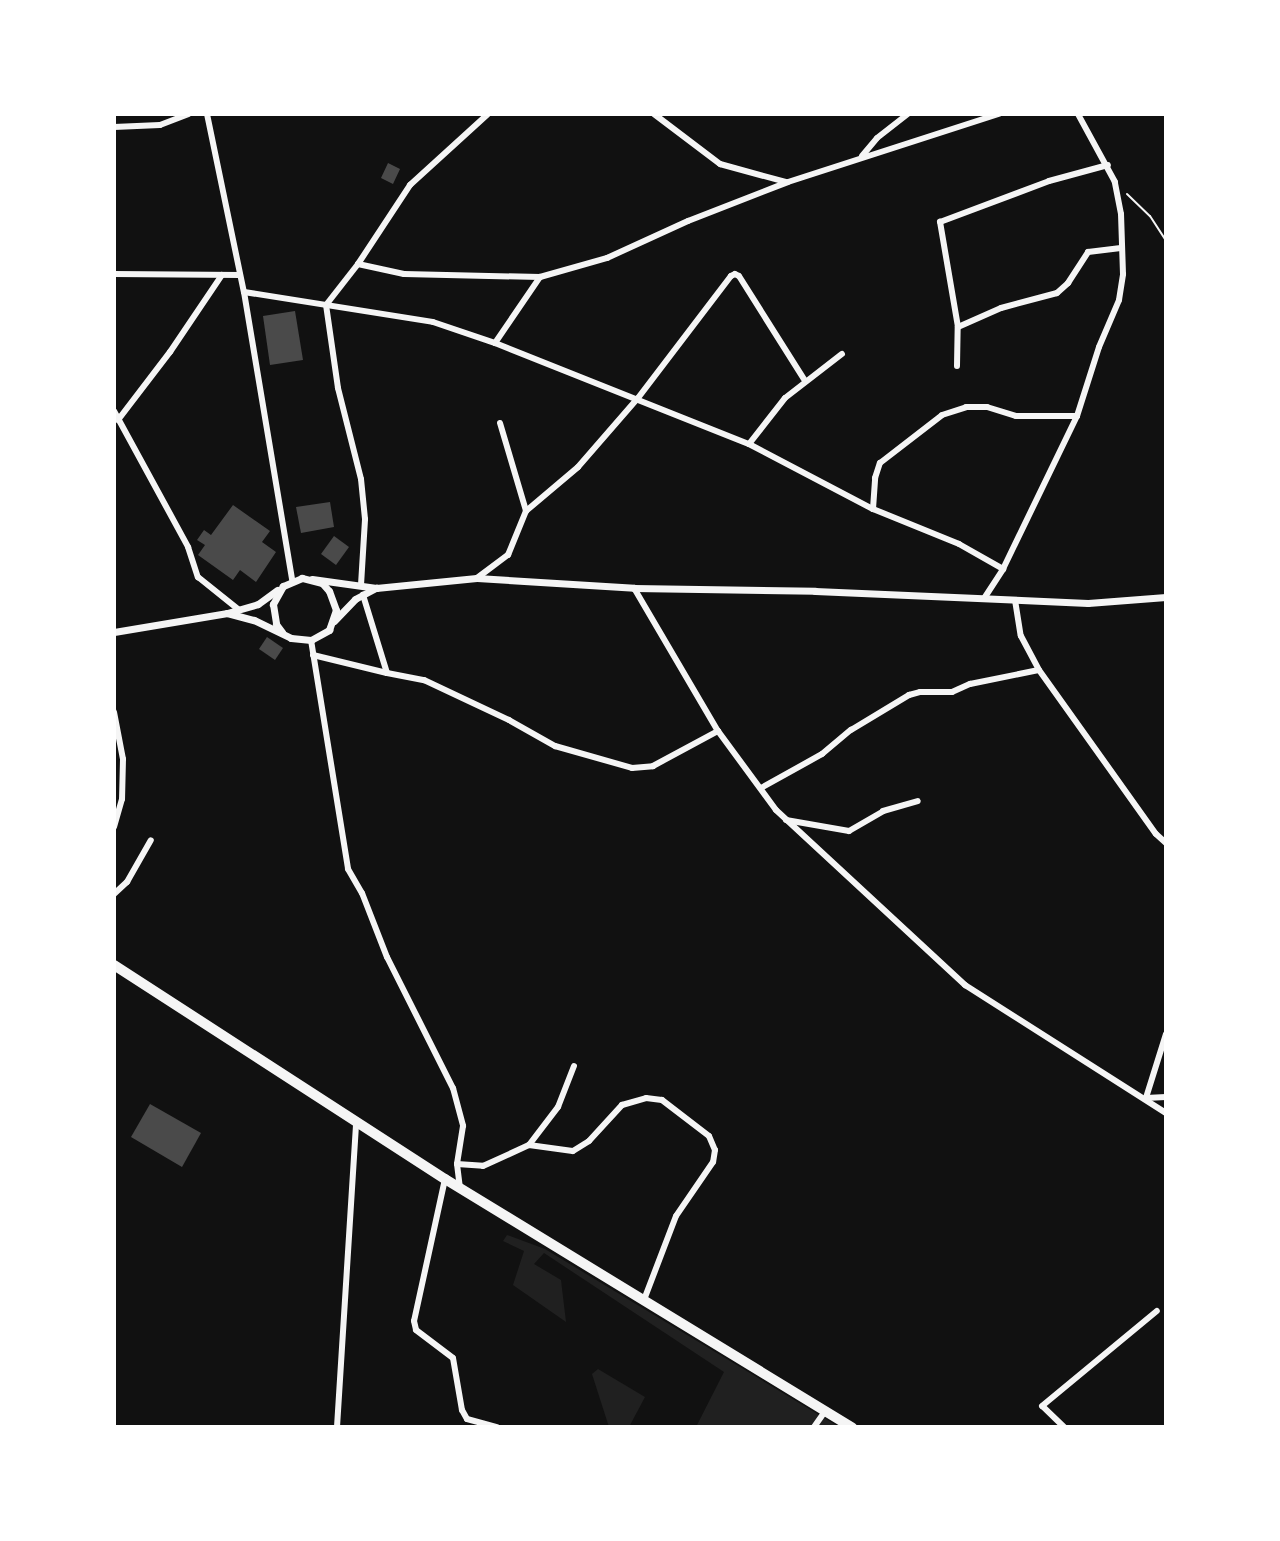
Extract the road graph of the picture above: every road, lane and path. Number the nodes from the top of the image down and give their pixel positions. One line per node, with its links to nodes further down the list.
1 (188, 114): 8 (street)
2 (207, 114): 18 (street)
3 (488, 114): 15 (street)
4 (654, 114): 11 (street)
5 (908, 114): 9 (street)
6 (999, 114): 9 (street)
7 (1078, 114): 10 (street)
8 (114, 127)
9 (861, 158): 11 (street)
10 (1108, 165): 12 (street); 22 (street)
11 (788, 182): 19 (street)
12 (1115, 182): 13 (path); 14 (street)
13 (1166, 241)
14 (1121, 248): 22 (street); 29 (street)
15 (358, 264): 19 (street); 21 (street)
16 (114, 274): 17 (street)
17 (222, 275): 18 (street); 30 (street)
18 (240, 275): 20 (street)
19 (540, 277): 23 (street)
20 (244, 292): 21 (street); 38 (street)
21 (326, 305): 23 (street); 39 (street)
22 (958, 327): 25 (street)
23 (495, 343): 27 (street)
24 (842, 354): 26 (street)
25 (957, 366)
26 (805, 381): 27 (street); 32 (street)
27 (638, 398): 32 (street); 34 (street)
28 (114, 411): 30 (street)
29 (1077, 416): 33 (street); 35 (street)
30 (118, 420): 47 (street)
31 (500, 423): 34 (street)
32 (749, 444): 33 (street)
33 (873, 509): 35 (street)
34 (526, 511): 36 (street)
35 (1003, 569): 44 (street)
36 (477, 578): 41 (street); 42 (street)
37 (312, 579): 38 (street); 39 (street); 49 (street)
38 (292, 580): 40 (street)
39 (361, 585): 41 (street)
40 (283, 586): 47 (street); 51 (street)
41 (376, 587): 43 (street)
42 (634, 588): 44 (street); 57 (street)
43 (363, 595): 49 (street); 55 (street)
44 (985, 597): 46 (street)
45 (1166, 597): 46 (street)
46 (1015, 600): 54 (street)
47 (239, 610): 48 (street)
48 (228, 613): 50 (street); 51 (street)
49 (334, 621): 52 (street)
50 (114, 632)
51 (282, 632): 52 (street)
52 (311, 640): 53 (street)
53 (313, 655): 55 (street); 73 (street)
54 (1040, 670): 58 (street); 63 (street)
55 (387, 673): 57 (street)
56 (114, 712): 61 (street)
57 (718, 731): 58 (street)
58 (761, 788): 60 (street)
59 (918, 801): 60 (street)
60 (786, 820): 69 (street)
61 (114, 827)
62 (151, 841): 64 (street)
63 (1166, 843)
64 (114, 894)
65 (114, 965): 71 (main road)
66 (1166, 1034): 69 (street)
67 (574, 1066): 72 (street)
68 (1166, 1097): 69 (street)
69 (1146, 1098): 70 (street)
70 (1166, 1113)
71 (356, 1123): 74 (main road); 79 (street)
72 (529, 1145): 73 (street); 76 (street)
73 (457, 1164): 75 (street)
74 (445, 1179): 75 (main road); 80 (street)
75 (460, 1188): 76 (main road)
76 (644, 1300): 78 (main road)
77 (1157, 1311): 83 (street)
78 (825, 1411): 81 (street); 82 (main road)
79 (337, 1427)
80 (497, 1427)
81 (814, 1427)
82 (852, 1427)
83 (1064, 1427)

